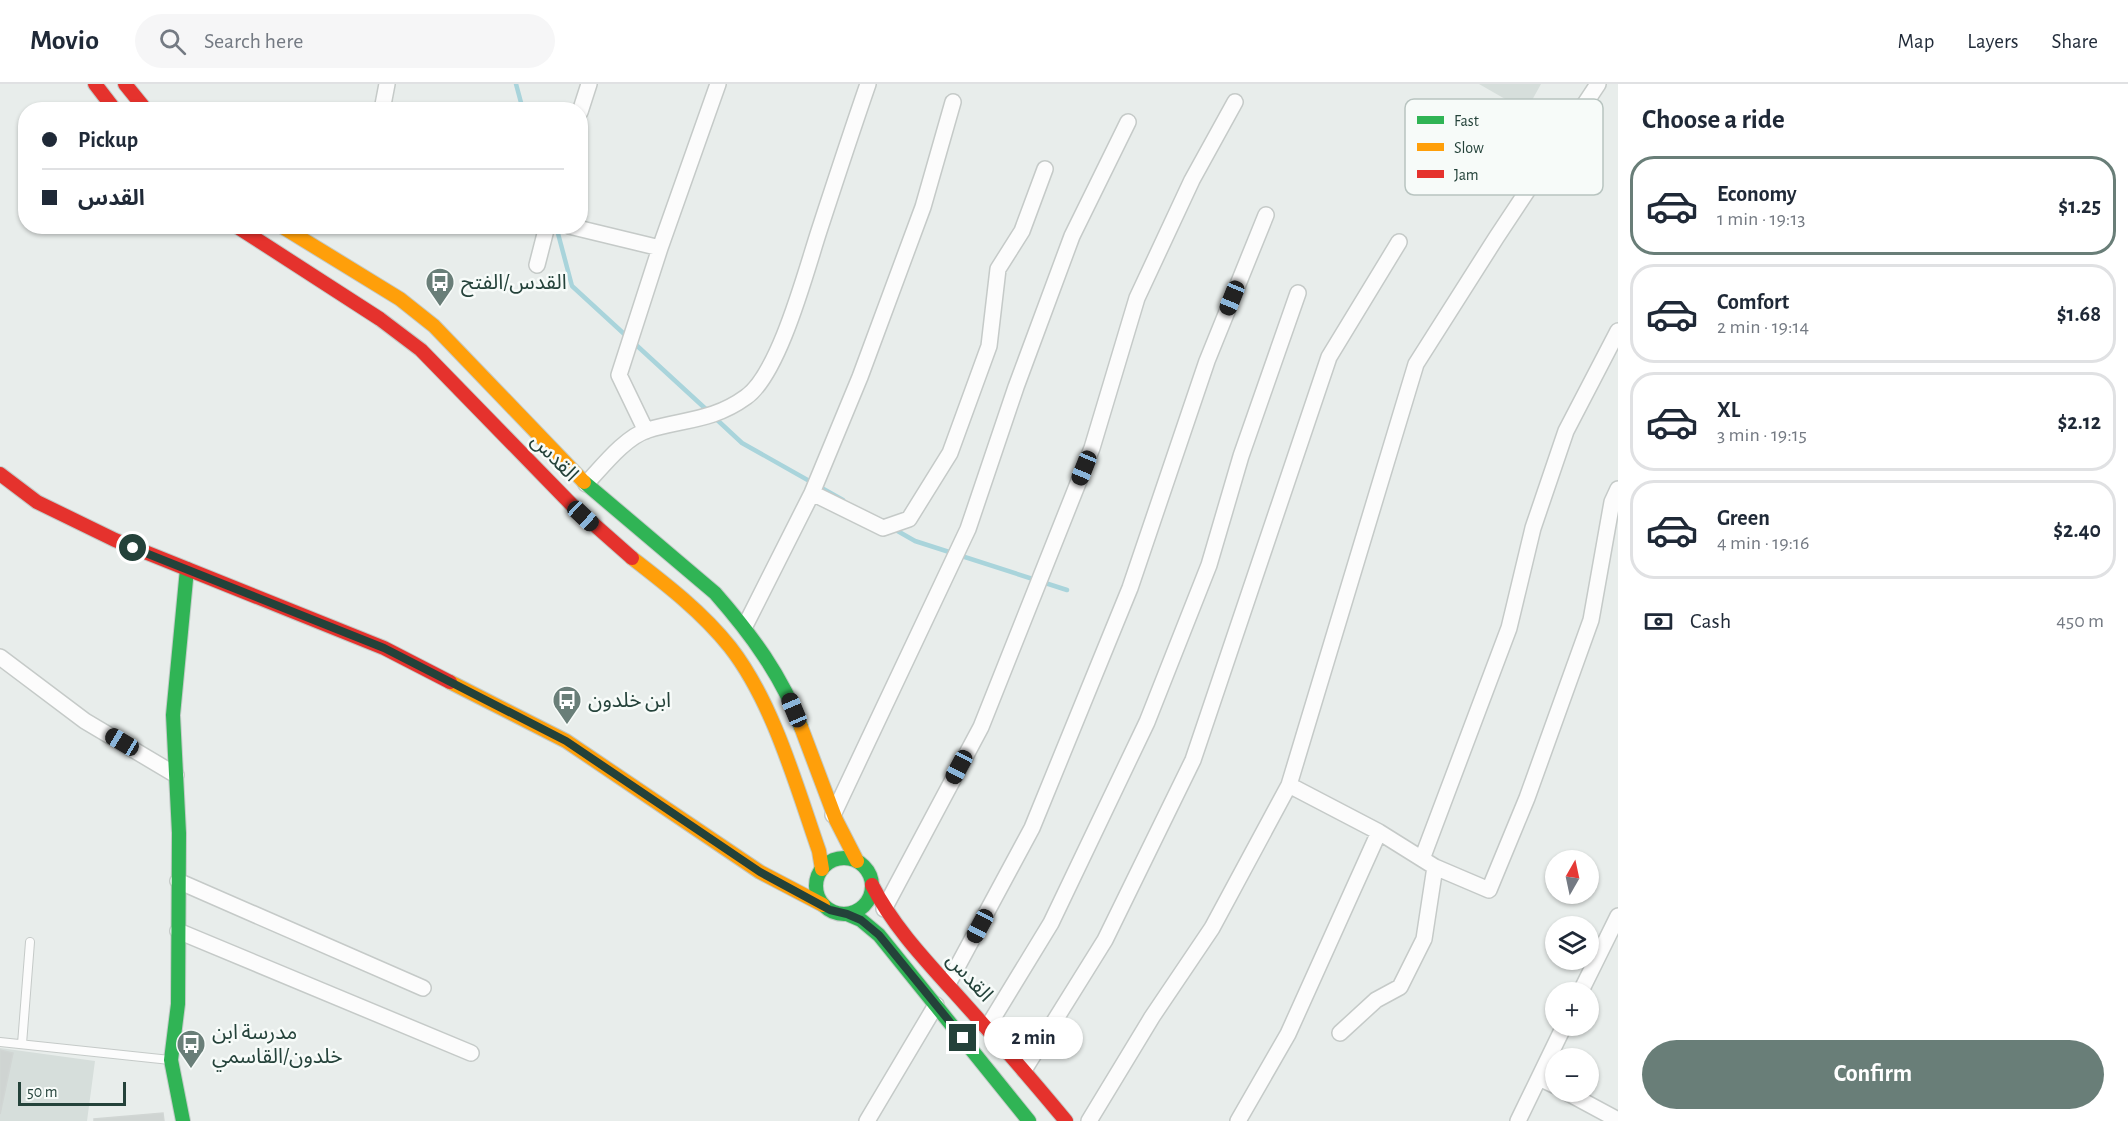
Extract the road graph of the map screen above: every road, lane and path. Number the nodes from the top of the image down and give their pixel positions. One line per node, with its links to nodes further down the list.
1 (95, 84): 9 (main road)
2 (125, 84): 10 (main road)
3 (387, 84): 11 (street)
4 (590, 84): 12 (street)
5 (718, 84): 24 (street)
6 (868, 84): 28 (street)
7 (1598, 84): 8 (street)
8 (1588, 99)
9 (109, 102)
10 (140, 102)
11 (384, 102)
12 (584, 102)
13 (953, 102): 32 (street)
14 (1235, 102): 48 (street)
15 (1128, 122): 38 (street)
16 (1045, 169): 32 (street)
17 (1524, 195): 37 (street)
18 (1266, 215): 54 (street)
19 (588, 231): 24 (street)
20 (248, 234): 43 (main road, القدس)
21 (294, 234): 30 (main road, القدس)
22 (545, 234): 25 (street)
23 (1399, 242): 64 (street)
24 (660, 248): 28 (street)
25 (537, 265)
26 (1298, 293): 57 (street)
27 (1618, 331): 40 (street)
28 (646, 431): 30 (street)
29 (0, 474): 33 (main road)
30 (586, 484): 34 (main road, القدس)
31 (1618, 489): 42 (street)
32 (812, 493): 34 (street)
33 (187, 569): 36 (main road); 44 (main road)
34 (745, 626): 38 (main road, القدس)
35 (0, 657): 36 (street)
36 (176, 775): 45 (main road)
37 (1289, 785): 39 (street); 73 (street)
38 (832, 815): 41 (main road, القدس)
39 (1379, 832): 40 (street); 74 (street)
40 (1422, 859): 42 (street)
41 (857, 861): 43 (main road); 46 (main road)
42 (1436, 867): 58 (street)
43 (821, 870): 44 (main road); 47 (main road)
44 (772, 879): 47 (main road)
45 (178, 881): 51 (main road); 55 (street)
46 (872, 885): 48 (main road, القدس); 49 (main road)
47 (823, 905): 49 (main road)
48 (884, 909): 54 (main road, القدس)
49 (847, 914): 56 (main road, القدس)
50 (1618, 916): 53 (street)
51 (178, 931): 62 (street); 63 (main road)
52 (30, 942): 61 (lane)
53 (1585, 982)
54 (948, 984): 57 (main road, القدس)
55 (423, 988)
56 (936, 1005): 70 (street); 71 (main road, القدس)
57 (987, 1028): 64 (main road, القدس)
58 (1340, 1033)
59 (1559, 1036): 65 (street)
60 (0, 1042): 61 (lane)
61 (22, 1044): 63 (lane)
62 (471, 1053)
63 (171, 1060): 69 (main road)
64 (1024, 1070): 72 (main road, القدس)
65 (1539, 1078): 66 (street); 75 (street)
66 (1545, 1081)
67 (1585, 1102): 68 (street)
68 (1618, 1120)
69 (184, 1121)
70 (867, 1121)
71 (1029, 1121)
72 (1066, 1121)
73 (1089, 1121)
74 (1238, 1121)
75 (1518, 1121)

